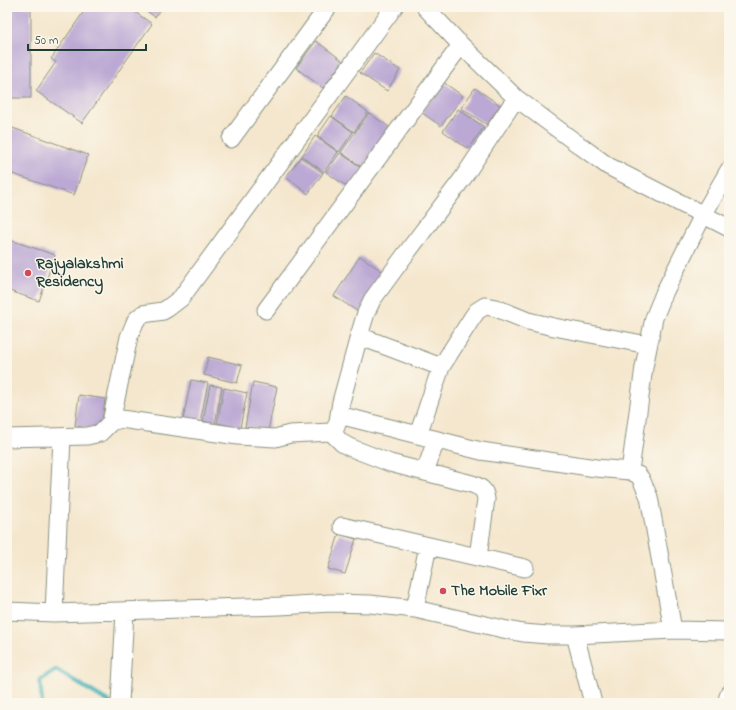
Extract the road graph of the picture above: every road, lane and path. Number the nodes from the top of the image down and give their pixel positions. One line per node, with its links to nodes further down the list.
1 (328, 7): 6 (street)
2 (394, 7): 15 (street)
3 (425, 7): 4 (street)
4 (460, 45): 5 (street); 10 (street)
5 (516, 98): 8 (street); 11 (street)
6 (231, 139)
7 (729, 170): 8 (street)
8 (703, 215): 9 (street); 12 (street)
9 (729, 228)
10 (266, 310)
11 (359, 336): 13 (street); 14 (street)
12 (648, 345): 13 (street); 21 (street)
13 (441, 367): 17 (street)
14 (339, 415): 16 (street); 17 (street)
15 (111, 422): 16 (street); 18 (street)
16 (331, 432): 22 (street)
17 (418, 435): 20 (street)
18 (62, 437): 19 (street); 30 (street)
19 (7, 438)
20 (436, 440): 21 (street); 22 (street)
21 (630, 471): 31 (street)
22 (425, 472): 25 (street)
23 (342, 526): 24 (street)
24 (428, 546): 25 (street); 27 (street)
25 (478, 557): 26 (street)
26 (524, 568)
27 (415, 609): 28 (street); 33 (street)
28 (125, 611): 30 (street); 35 (street)
29 (7, 612): 30 (street)
30 (54, 613)
31 (673, 630): 32 (street); 33 (street)
32 (729, 631)
33 (575, 635): 36 (street)
34 (729, 694): 37 (street)
35 (120, 700)
36 (594, 703)
37 (726, 703)

